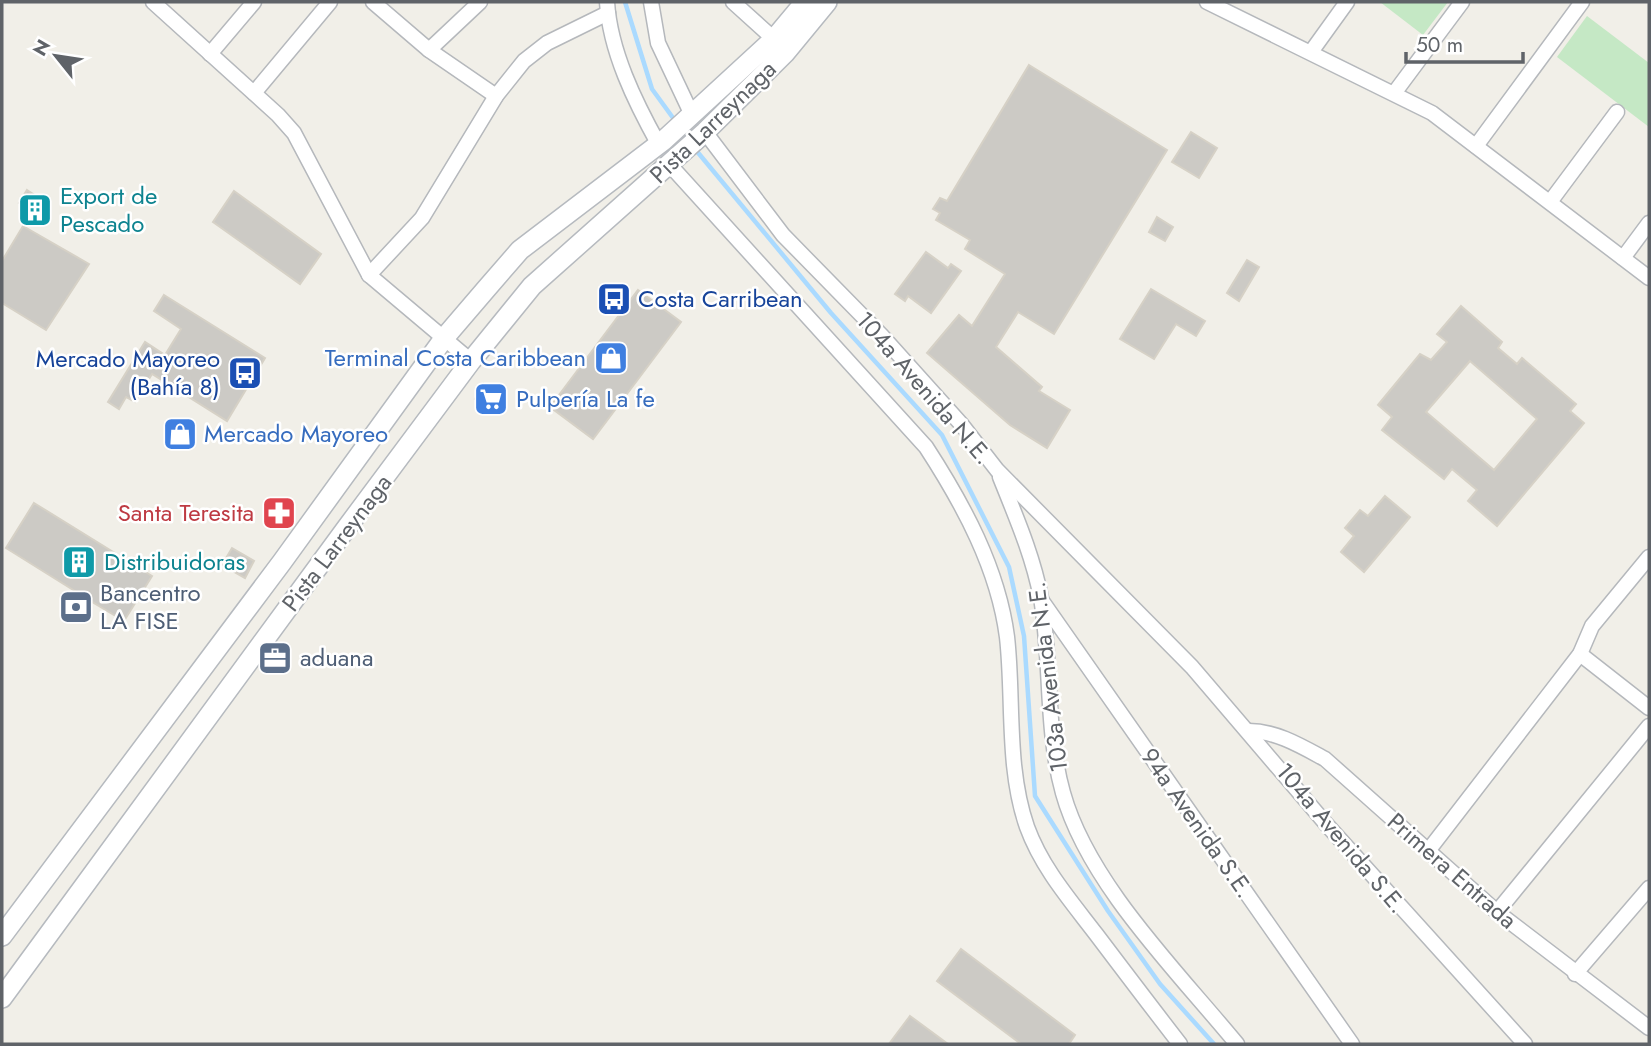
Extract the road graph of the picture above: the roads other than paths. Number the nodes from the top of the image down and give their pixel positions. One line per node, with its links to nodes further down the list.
1 (153, 2): 17 (street)
2 (177, 2): 17 (street)
3 (254, 2): 21 (street)
4 (330, 2): 23 (street)
5 (373, 2): 19 (street)
6 (480, 2): 19 (street)
7 (651, 2): 26 (street)
8 (733, 2): 18 (street)
9 (805, 2): 18 (main road, Pista Larreynaga)
10 (827, 2): 27 (main road, Pista Larreynaga)
11 (1207, 2): 15 (street)
12 (1347, 2): 20 (street)
13 (1462, 2): 22 (street)
14 (1582, 2): 29 (street)
15 (1230, 6): 20 (street)
16 (608, 7): 24 (street); 28 (street)
17 (166, 14): 21 (street)
18 (774, 39): 26 (main road, Pista Larreynaga)
19 (429, 50): 24 (street)
20 (1311, 52): 22 (street)
21 (210, 54): 23 (street)
22 (1395, 92): 29 (street)
23 (254, 93): 34 (street)
24 (496, 96): 34 (street)
25 (1617, 112): 31 (street)
26 (691, 116): 28 (main road, Pista Larreynaga)
27 (704, 133): 30 (main road, Pista Larreynaga); 38 (street, 104a Avenida N.E.)
28 (661, 143): 36 (main road, Pista Larreynaga)
29 (1476, 146): 31 (street)
30 (672, 161): 37 (main road, Pista Larreynaga); 53 (street)
31 (1550, 202): 33 (street)
32 (1649, 223): 33 (street)
33 (1623, 258): 35 (street)
34 (369, 275): 36 (street)
35 (1649, 278)
36 (445, 337): 37 (street); 49 (main road, Pista Larreynaga)
37 (471, 361): 51 (main road, Pista Larreynaga)
38 (997, 470): 40 (street, 103a Avenida N.E.); 41 (street, 104a Avenida N.E.)
39 (1649, 557): 42 (street)
40 (1041, 601): 54 (street, 103a Avenida N.E.); 55 (street, 94a Avenida S.E.)
41 (1156, 632): 45 (street, 104a Avenida S.E.)
42 (1580, 654): 43 (street); 46 (street)
43 (1649, 708)
44 (1649, 726): 48 (street)
45 (1249, 731): 46 (street, Primera Entrada); 56 (street, 104a Avenida S.E.)
46 (1428, 851): 48 (street, Primera Entrada)
47 (1649, 888): 50 (street)
48 (1497, 912): 50 (street, Primera Entrada)
49 (2, 936)
50 (1576, 974): 52 (street, Primera Entrada)
51 (2, 998)
52 (1649, 1028)
53 (1180, 1044)
54 (1237, 1044)
55 (1352, 1044)
56 (1525, 1044)

